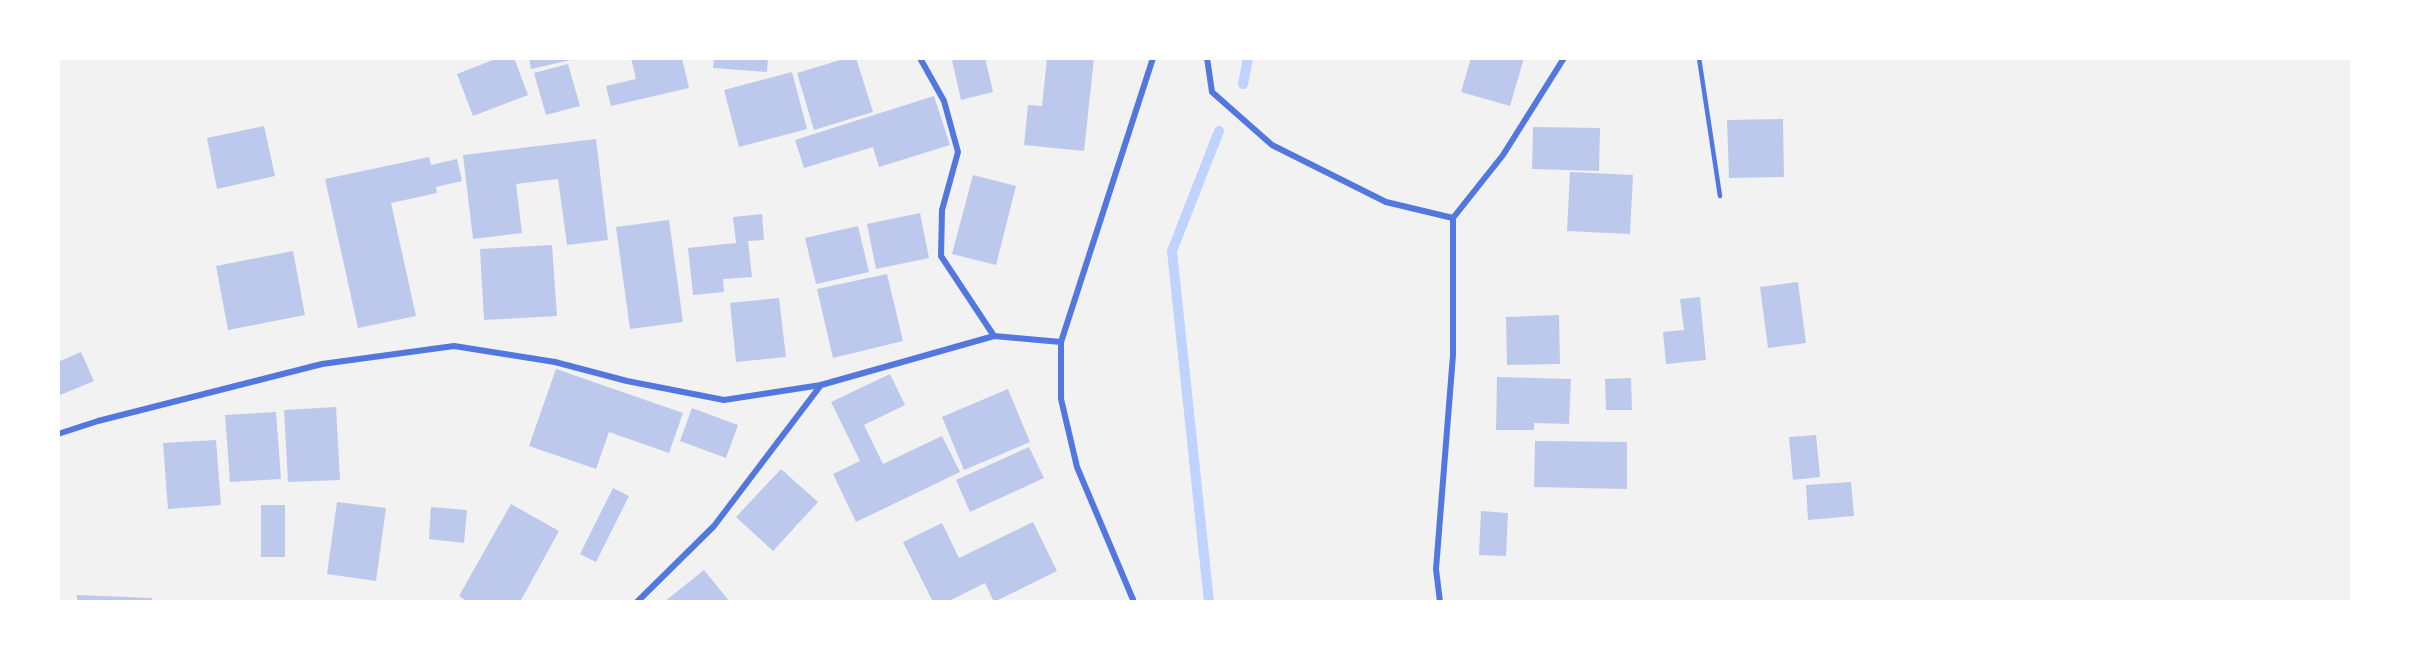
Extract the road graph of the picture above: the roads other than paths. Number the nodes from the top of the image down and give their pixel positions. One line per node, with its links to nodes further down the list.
1 (920, 58): 8 (street)
2 (1153, 58): 9 (street)
3 (1207, 58): 7 (street)
4 (1564, 58): 7 (street)
5 (1699, 58): 6 (lane)
6 (1720, 196)
7 (1453, 218): 14 (street)
8 (994, 336): 9 (street); 10 (street)
9 (1061, 342): 13 (street)
10 (821, 385): 11 (street); 12 (street)
11 (58, 434)
12 (637, 602)
13 (1134, 602)
14 (1440, 602)

